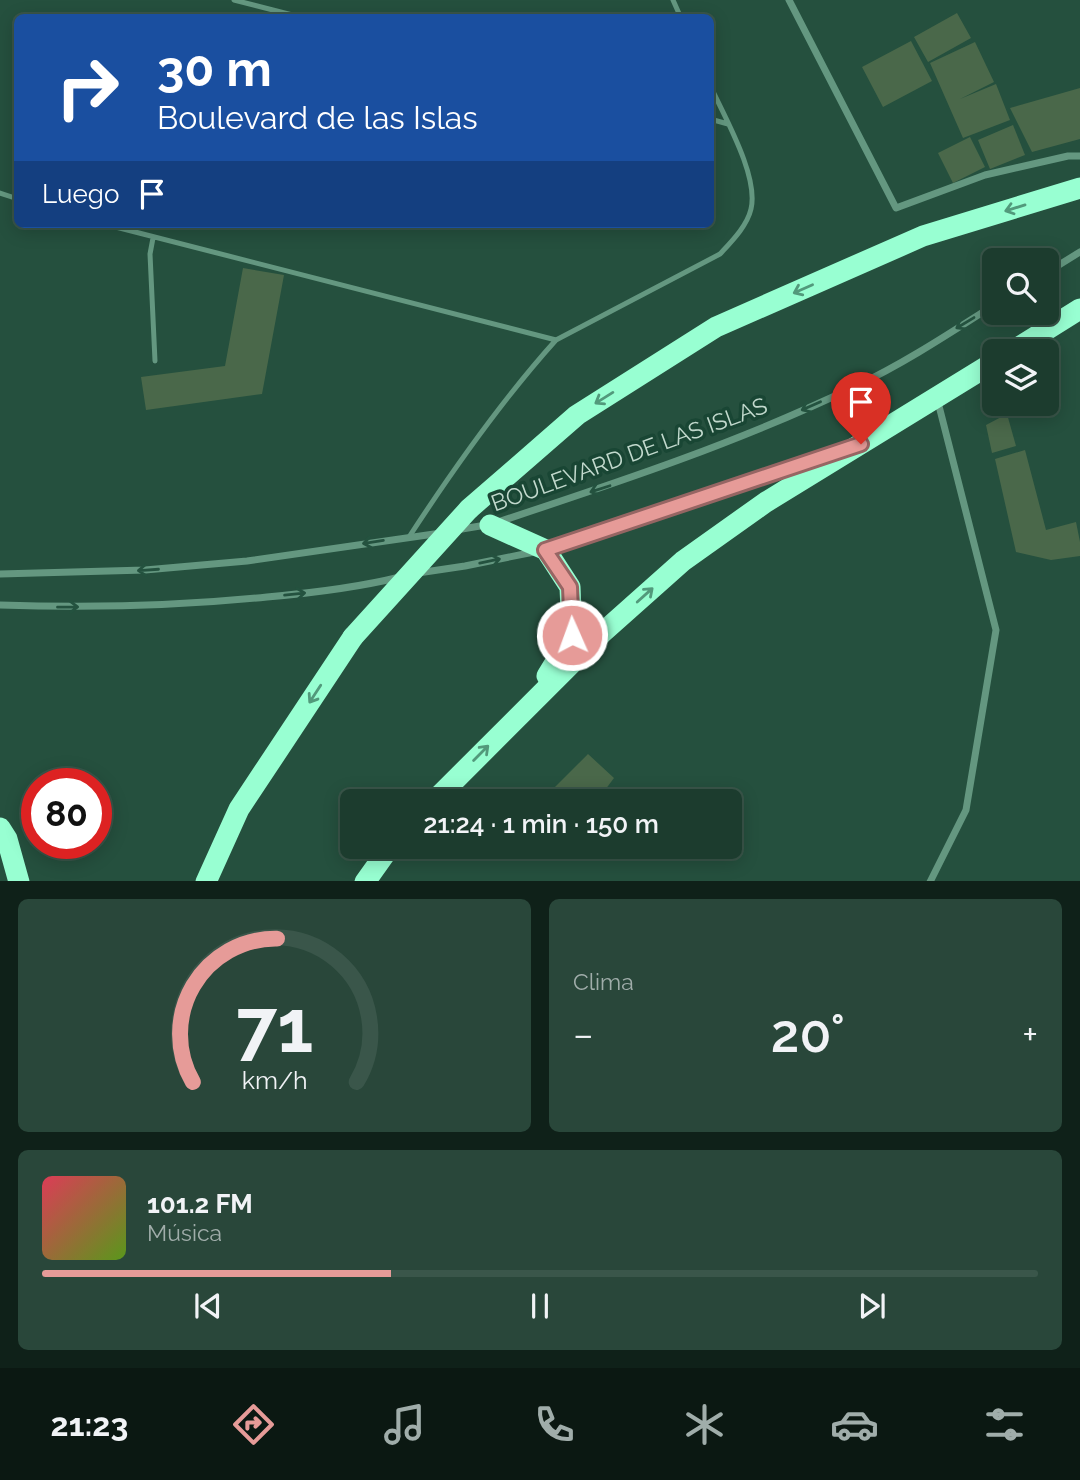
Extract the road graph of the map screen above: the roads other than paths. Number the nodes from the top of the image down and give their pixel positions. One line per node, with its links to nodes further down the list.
1 (234, 0): 3 (lane)
2 (789, 0): 7 (street)
3 (288, 14)
4 (714, 94): 6 (lane)
5 (714, 120): 6 (lane)
6 (728, 124): 16 (lane)
7 (1080, 156)
8 (1080, 188): 31 (highway, one-way to 31, bridge)
9 (118, 228): 10 (lane)
10 (153, 238): 16 (lane); 17 (lane)
11 (1080, 252): 12 (street)
12 (1059, 265)
13 (1080, 309): 15 (highway)
14 (982, 312): 21 (street, BOULEVARD DE LAS ISLAS, one-way to 21)
15 (1032, 339)
16 (555, 340): 22 (lane)
17 (155, 361)
18 (982, 369): 19 (highway)
19 (937, 397): 20 (highway); 33 (street)
20 (861, 444): 23 (street); 26 (highway, one-way to 20)
21 (490, 524): 22 (street, BOULEVARD DE LAS ISLAS); 23 (highway)
22 (410, 537): 24 (street, BOULEVARD DE LAS ISLAS, one-way to 24)
23 (545, 550): 25 (street, one-way to 23); 26 (highway)
24 (0, 573)
25 (0, 605)
26 (532, 702): 27 (highway, one-way to 26)
27 (446, 789)
28 (0, 828): 30 (highway)
29 (381, 859): 32 (highway)
30 (19, 881)
31 (206, 881)
32 (365, 881)
33 (931, 881)

